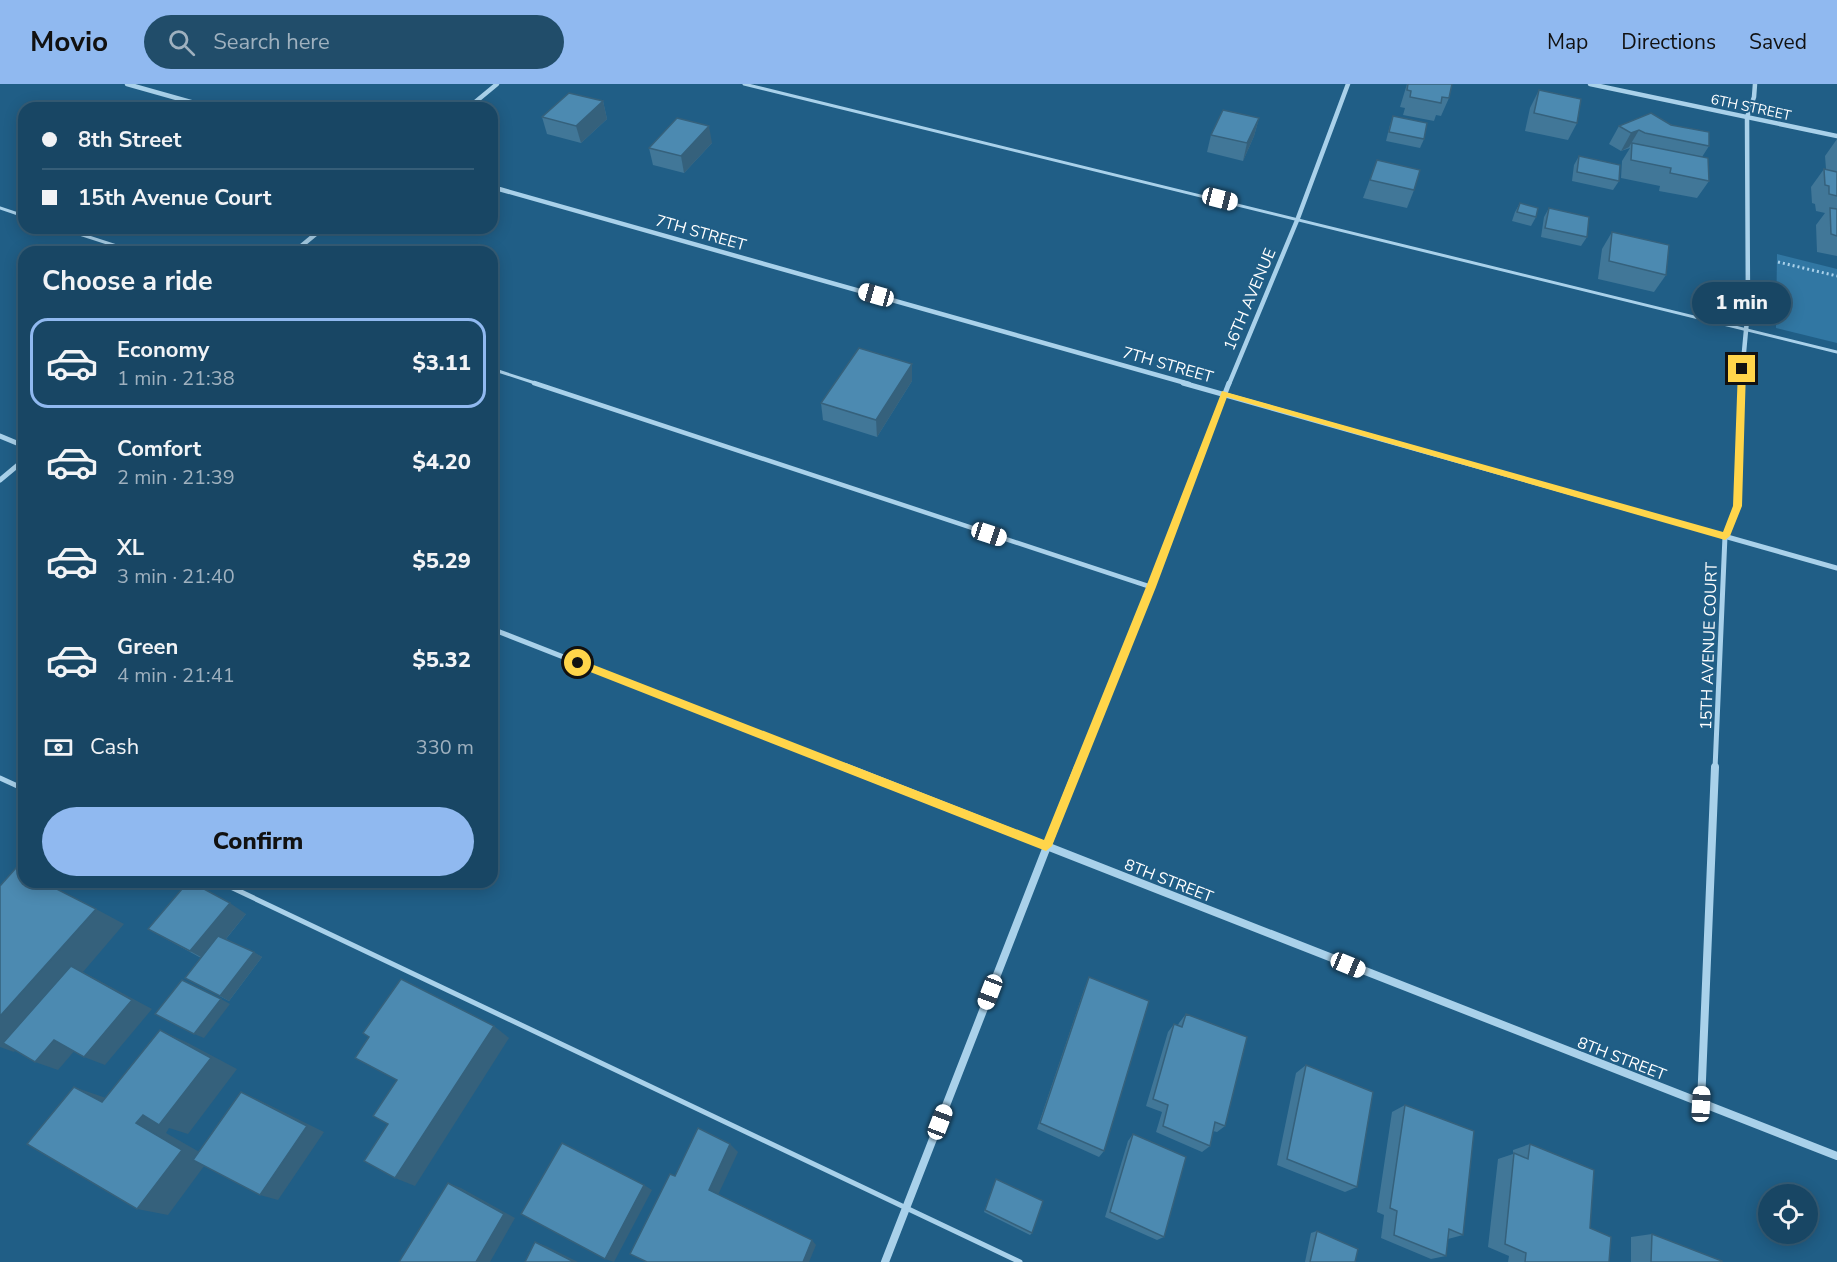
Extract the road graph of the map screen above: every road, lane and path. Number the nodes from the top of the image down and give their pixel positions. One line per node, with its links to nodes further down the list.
1 (127, 84): 7 (street)
2 (497, 84): 8 (street)
3 (744, 84): 14 (lane)
4 (1348, 84): 14 (street, 16TH AVENUE)
5 (1590, 84): 9 (street, 6TH STREET)
6 (1755, 84): 9 (street, 15TH AVENUE COURT)
7 (191, 102)
8 (475, 102)
9 (1748, 117): 10 (street, 6TH STREET); 21 (street, 15TH AVENUE COURT)
10 (1837, 136)
11 (498, 189): 24 (street, 7TH STREET)
12 (0, 208): 13 (lane)
13 (18, 214)
14 (1298, 218): 21 (lane); 24 (street, 16TH AVENUE)
15 (80, 234): 17 (lane)
16 (316, 234): 18 (street)
17 (116, 246)
18 (301, 246)
19 (1778, 262): 20 (path)
20 (1837, 276)
21 (1746, 330): 22 (lane); 29 (street, 15TH AVENUE COURT)
22 (1837, 351)
23 (498, 371): 31 (lane)
24 (1225, 393): 29 (street, 7TH STREET); 31 (street, 16TH AVENUE)
25 (0, 436): 26 (street)
26 (18, 444)
27 (18, 465): 28 (street)
28 (0, 480)
29 (1725, 536): 30 (street, 7TH STREET); 37 (street, 15TH AVENUE COURT)
30 (1837, 568)
31 (1151, 587): 35 (street, 16TH AVENUE)
32 (498, 631): 35 (street, 8TH STREET)
33 (0, 778): 34 (lane)
34 (18, 786)
35 (1046, 846): 37 (street, 8TH STREET); 39 (street, 16TH AVENUE)
36 (233, 888): 39 (lane)
37 (1701, 1104): 38 (street, 8TH STREET)
38 (1837, 1156)
39 (906, 1208): 40 (street, 16TH AVENUE); 41 (lane)
40 (885, 1262)
41 (1020, 1262)

